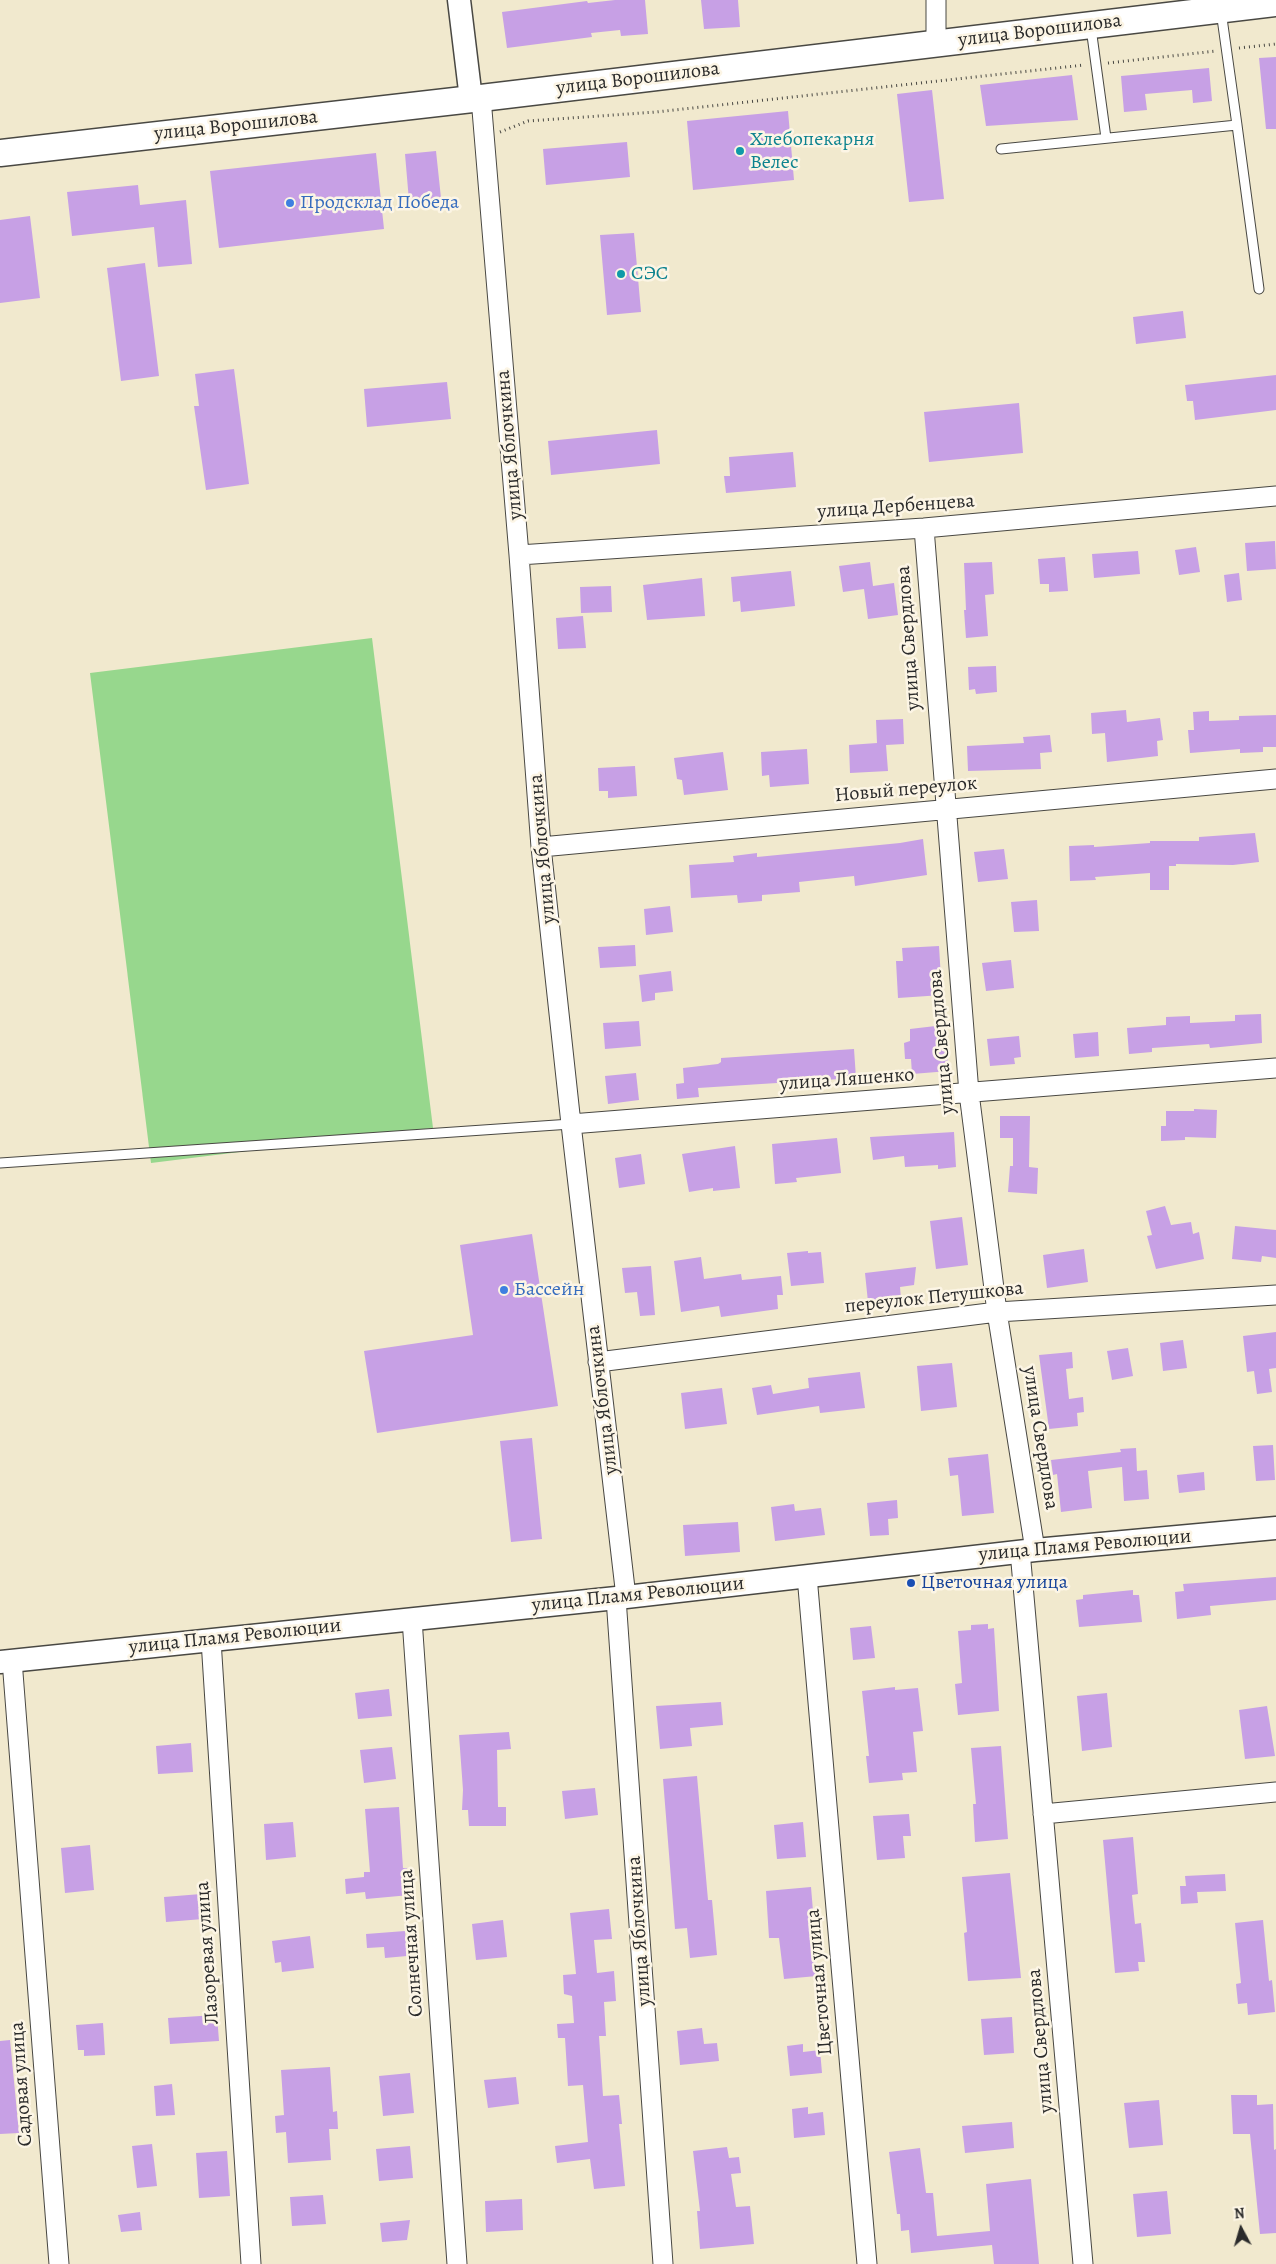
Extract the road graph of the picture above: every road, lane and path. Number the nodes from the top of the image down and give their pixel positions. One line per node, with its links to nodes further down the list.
1 (459, 0): 10 (street, улица Яблочкина)
2 (936, 0): 6 (street)
3 (1276, 3): 4 (main road, улица Ворошилова)
4 (1221, 10): 5 (main road, улица Ворошилова); 8 (lane)
5 (1090, 26): 6 (main road, улица Ворошилова); 9 (lane)
6 (936, 44): 10 (main road, улица Ворошилова)
7 (1276, 44): 8 (path)
8 (1227, 50): 9 (path); 11 (lane)
9 (1096, 64): 12 (path); 13 (lane)
10 (476, 99): 12 (street, улица Яблочкина); 15 (main road, улица Ворошилова)
11 (1237, 125): 13 (lane); 16 (lane)
12 (484, 138): 19 (street, улица Яблочкина)
13 (1106, 138): 14 (lane)
14 (1001, 149)
15 (0, 152)
16 (1259, 289)
17 (1276, 496): 18 (street, улица Дербенцева)
18 (924, 528): 19 (street, улица Дербенцева); 21 (street, улица Свердлова)
19 (519, 555): 22 (street, улица Яблочкина)
20 (1276, 779): 21 (street, Новый переулок)
21 (945, 809): 22 (street, Новый переулок); 24 (street, улица Свердлова)
22 (541, 847): 25 (street, улица Яблочкина)
23 (1276, 1068): 24 (street, улица Ляшенко)
24 (969, 1093): 25 (street, улица Ляшенко); 28 (street, улица Свердлова)
25 (570, 1124): 26 (lane); 29 (street, улица Яблочкина)
26 (0, 1162)
27 (1276, 1295): 28 (street, переулок Петушкова)
28 (997, 1312): 29 (street, переулок Петушкова); 31 (street, улица Свердлова)
29 (598, 1362): 33 (street, улица Яблочкина)
30 (1276, 1528): 31 (street, улица Пламя Революции)
31 (1028, 1550): 32 (street, улица Пламя Революции); 38 (street, улица Свердлова)
32 (807, 1576): 33 (street, улица Пламя Революции); 43 (street, Цветочная улица)
33 (621, 1598): 34 (street, улица Пламя Революции); 42 (street, улица Яблочкина)
34 (412, 1619): 35 (street, улица Пламя Революции); 41 (street, Солнечная улица)
35 (211, 1640): 36 (street, улица Пламя Революции); 40 (street, Лазоревая улица)
36 (6, 1661): 39 (street, Садовая улица)
37 (1276, 1792): 38 (street)
38 (1043, 1814): 44 (street, улица Свердлова)
39 (59, 2264)
40 (251, 2264)
41 (457, 2264)
42 (663, 2264)
43 (867, 2264)
44 (1083, 2264)

